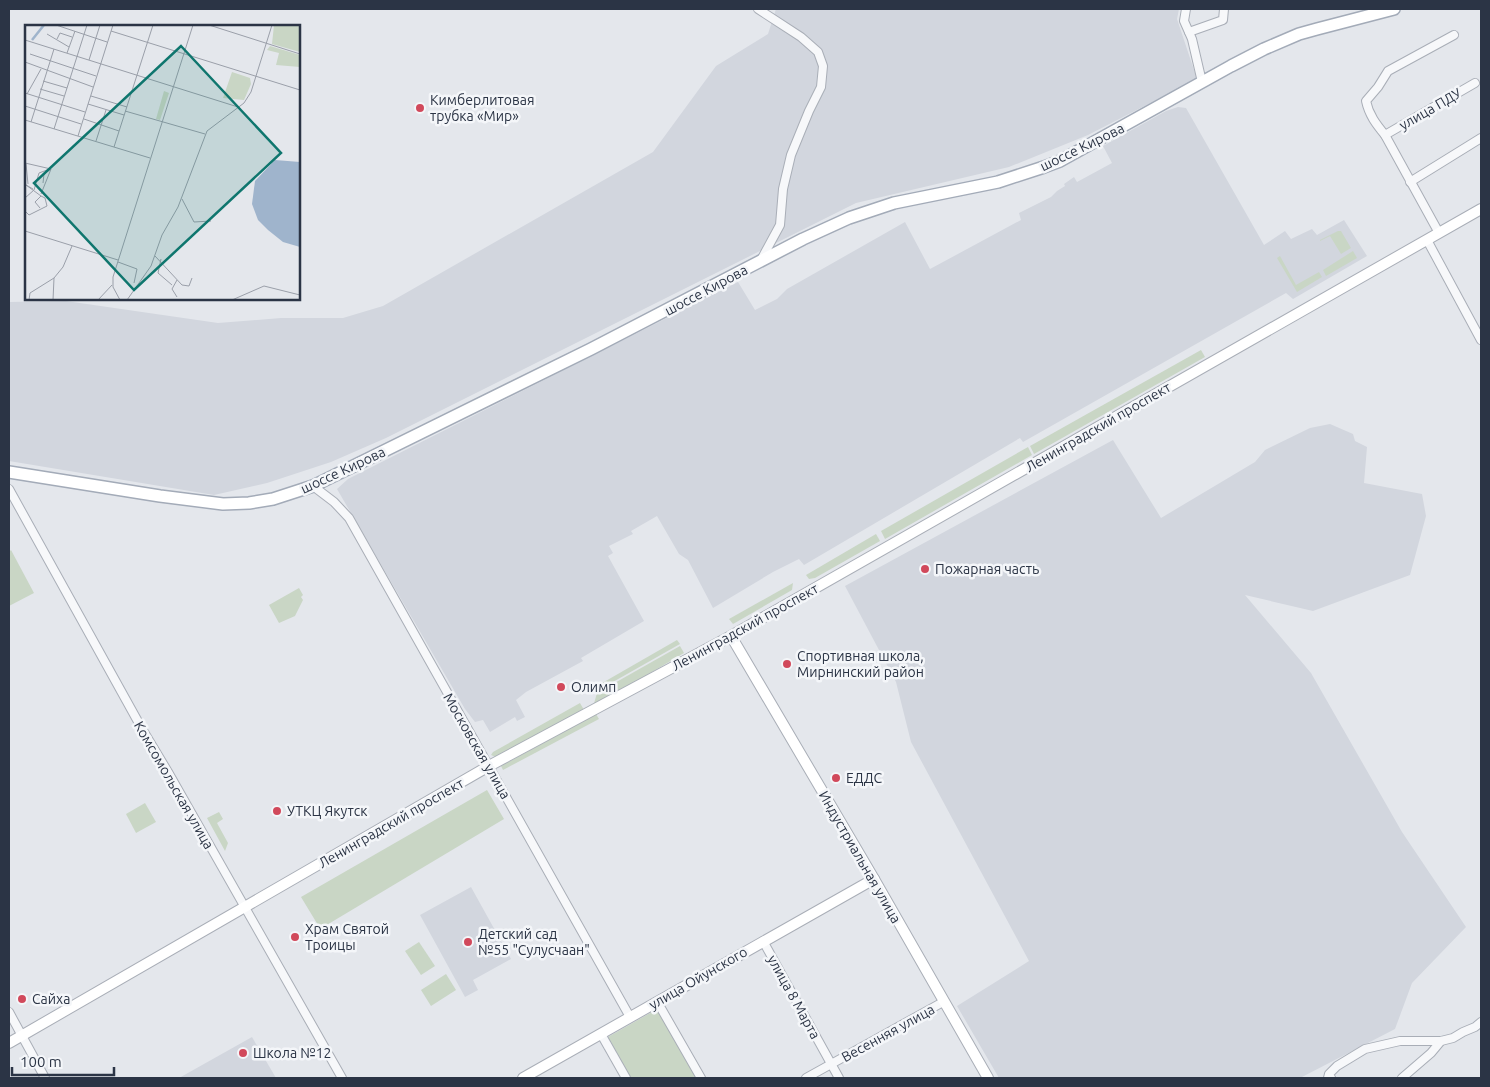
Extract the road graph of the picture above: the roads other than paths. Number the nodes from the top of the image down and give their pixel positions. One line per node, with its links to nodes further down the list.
1 (758, 9): 15 (street)
2 (1186, 9): 5 (street)
3 (1224, 9): 5 (street)
4 (1394, 9): 7 (main road, шоссе Кирова)
5 (1189, 32): 7 (street)
6 (1454, 35): 9 (street, улица ПДУ)
7 (1202, 82): 15 (main road, шоссе Кирова)
8 (1475, 83): 9 (street, улица ПДУ)
9 (1385, 135): 11 (street, улица ПДУ)
10 (1481, 138): 11 (street)
11 (1410, 182): 13 (street, улица ПДУ)
12 (1481, 209): 13 (main road, Ленинградский проспект)
13 (1439, 233): 14 (main road, Ленинградский проспект)
14 (1427, 240): 16 (street); 20 (main road, Ленинградский проспект)
15 (761, 261): 18 (main road, шоссе Кирова)
16 (1481, 340)
17 (9, 472): 18 (main road, шоссе Кирова)
18 (313, 486): 21 (street, Московская улица)
19 (9, 489): 23 (street, Комсомольская улица)
20 (731, 636): 21 (main road, Ленинградский проспект); 22 (main road, Индустриальная улица)
21 (489, 766): 23 (main road, Ленинградский проспект); 28 (street, Московская улица)
22 (874, 879): 24 (main road, улица Ойунского); 25 (main road, Индустриальная улица)
23 (244, 907): 31 (main road, Ленинградский проспект); 36 (street, Комсомольская улица)
24 (763, 941): 26 (main road, улица Ойунского); 34 (street, улица 8 Марта)
25 (943, 1002): 34 (street, Весенняя улица); 42 (main road, Индустриальная улица)
26 (658, 1003): 28 (main road, улица Ойунского); 39 (street)
27 (9, 1012): 31 (street)
28 (630, 1017): 30 (main road, улица Ойунского)
29 (1481, 1022): 32 (street)
30 (601, 1034): 37 (main road, улица Ойунского); 38 (street)
31 (22, 1036): 33 (main road, Ленинградский проспект); 35 (street)
32 (1441, 1041): 43 (street); 44 (street)
33 (9, 1043)
34 (831, 1064): 40 (street, Весенняя улица); 41 (street, улица 8 Марта)
35 (45, 1078)
36 (342, 1078)
37 (523, 1078)
38 (626, 1078)
39 (701, 1078)
40 (806, 1078)
41 (839, 1078)
42 (988, 1078)
43 (1329, 1078)
44 (1402, 1078)

